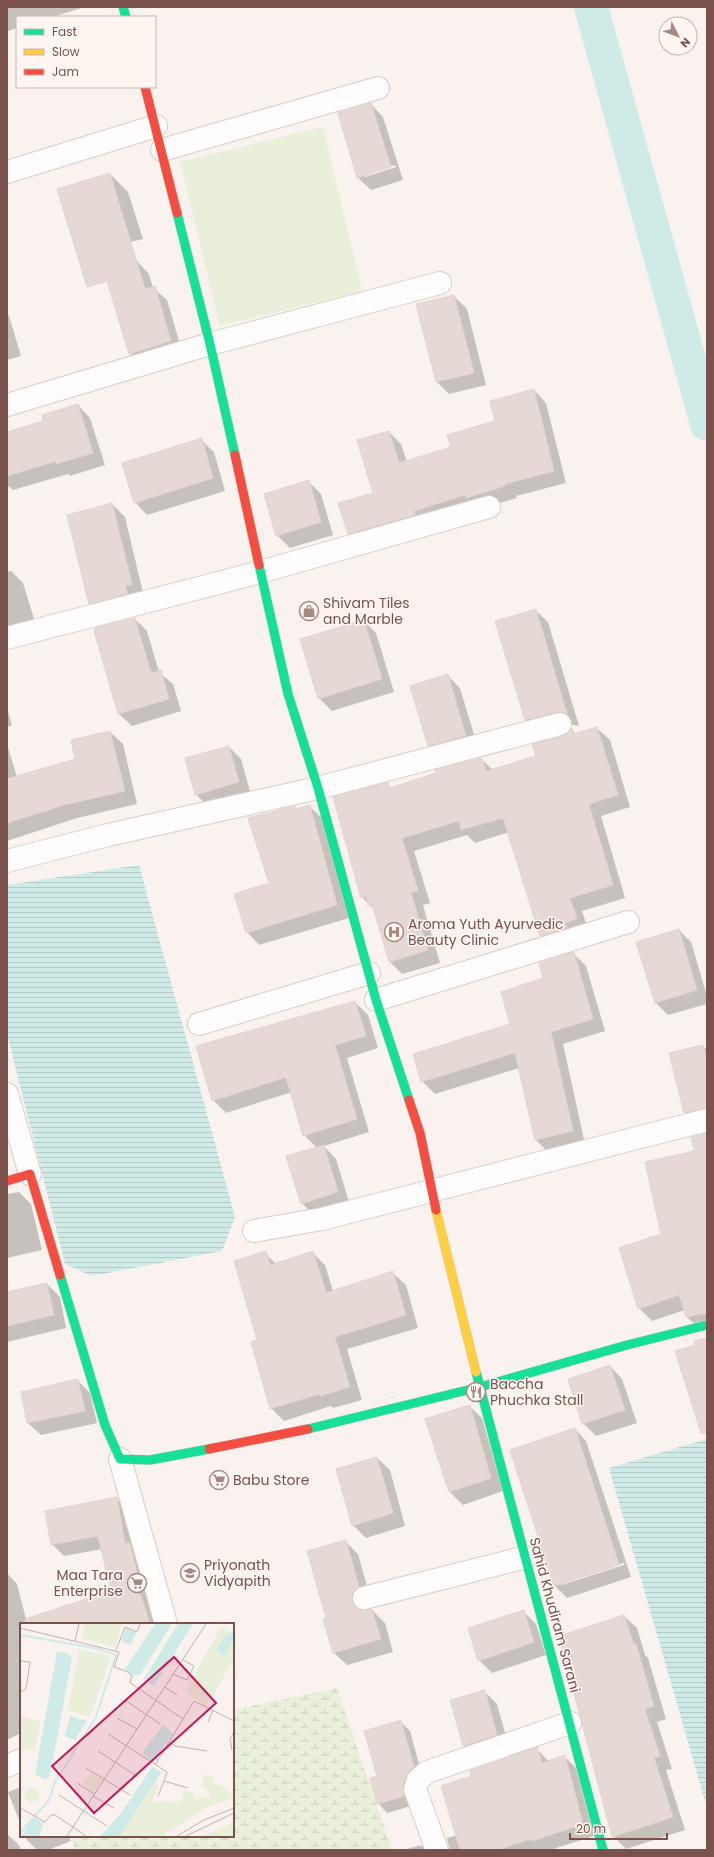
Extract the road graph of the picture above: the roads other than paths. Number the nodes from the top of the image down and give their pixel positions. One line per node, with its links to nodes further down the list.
1 (145, 88): 3 (street, Sahid Khudiram Sarani)
2 (378, 88): 4 (street)
3 (156, 126): 4 (street, Sahid Khudiram Sarani); 5 (street)
4 (162, 150): 7 (street, Sahid Khudiram Sarani)
5 (7, 172)
6 (440, 283): 7 (street)
7 (210, 344): 8 (street); 10 (street, Sahid Khudiram Sarani)
8 (7, 405)
9 (489, 508): 10 (street)
10 (260, 572): 11 (street); 13 (street, Sahid Khudiram Sarani)
11 (7, 638)
12 (560, 724): 13 (street)
13 (318, 788): 14 (street); 16 (street, Sahid Khudiram Sarani)
14 (7, 861)
15 (628, 922): 17 (street)
16 (369, 973): 17 (street, Sahid Khudiram Sarani); 18 (street)
17 (376, 1000): 23 (street, Sahid Khudiram Sarani)
18 (198, 1024)
19 (7, 1094): 21 (street)
20 (707, 1120): 23 (street)
21 (30, 1174): 22 (street); 27 (street)
22 (7, 1181)
23 (431, 1190): 24 (street); 26 (street, Sahid Khudiram Sarani)
24 (254, 1231)
25 (707, 1325): 26 (street)
26 (480, 1386): 27 (street); 28 (street, Sahid Khudiram Sarani)
27 (120, 1459): 30 (street)
28 (526, 1557): 29 (street); 31 (street, Sahid Khudiram Sarani)
29 (364, 1598)
30 (166, 1623)
31 (570, 1723): 34 (street); 35 (street, Sahid Khudiram Sarani)
32 (20, 1760): 33 (street)
33 (7, 1766)
34 (437, 1850)
35 (604, 1850)

